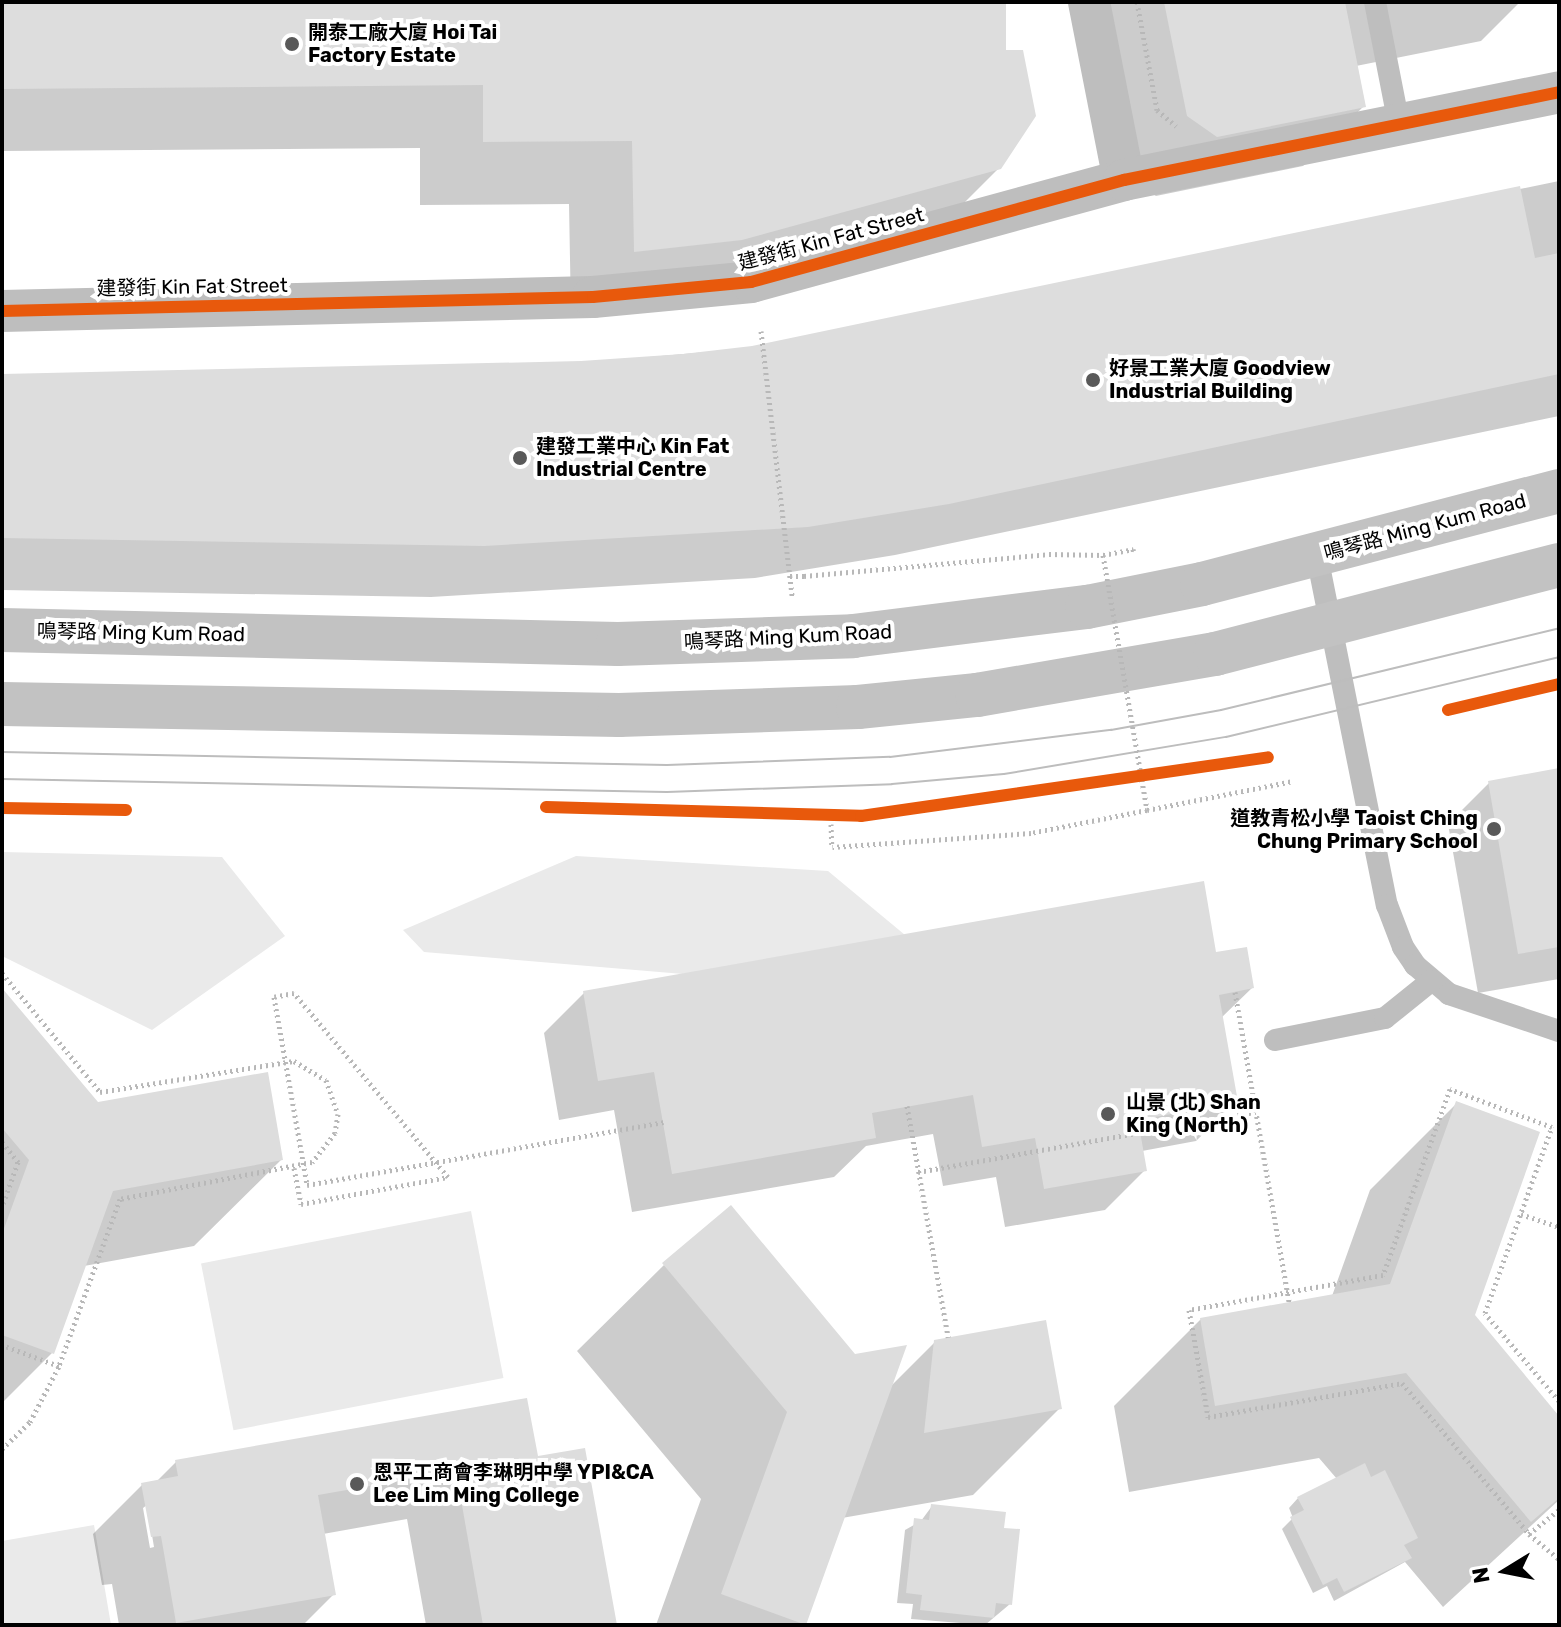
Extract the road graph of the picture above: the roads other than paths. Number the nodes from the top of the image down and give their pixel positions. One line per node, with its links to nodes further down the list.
1 (1089, 2): 5 (street)
2 (1375, 2): 4 (lane)
3 (1559, 92): 4 (street, 建發街 Kin Fat Street)
4 (1399, 124): 5 (street, 建發街 Kin Fat Street)
5 (1124, 180): 6 (street, 建發街 Kin Fat Street)
6 (2, 311)
7 (1559, 491): 8 (main road, 鳴琴路 Ming Kum Road)
8 (1317, 556): 10 (lane); 11 (main road, 鳴琴路 Ming Kum Road)
9 (1559, 565): 10 (main road)
10 (1331, 626): 12 (main road); 13 (lane)
11 (2, 630)
12 (2, 704)
13 (1431, 981): 14 (lane); 15 (lane)
14 (1559, 1031)
15 (1275, 1040)

